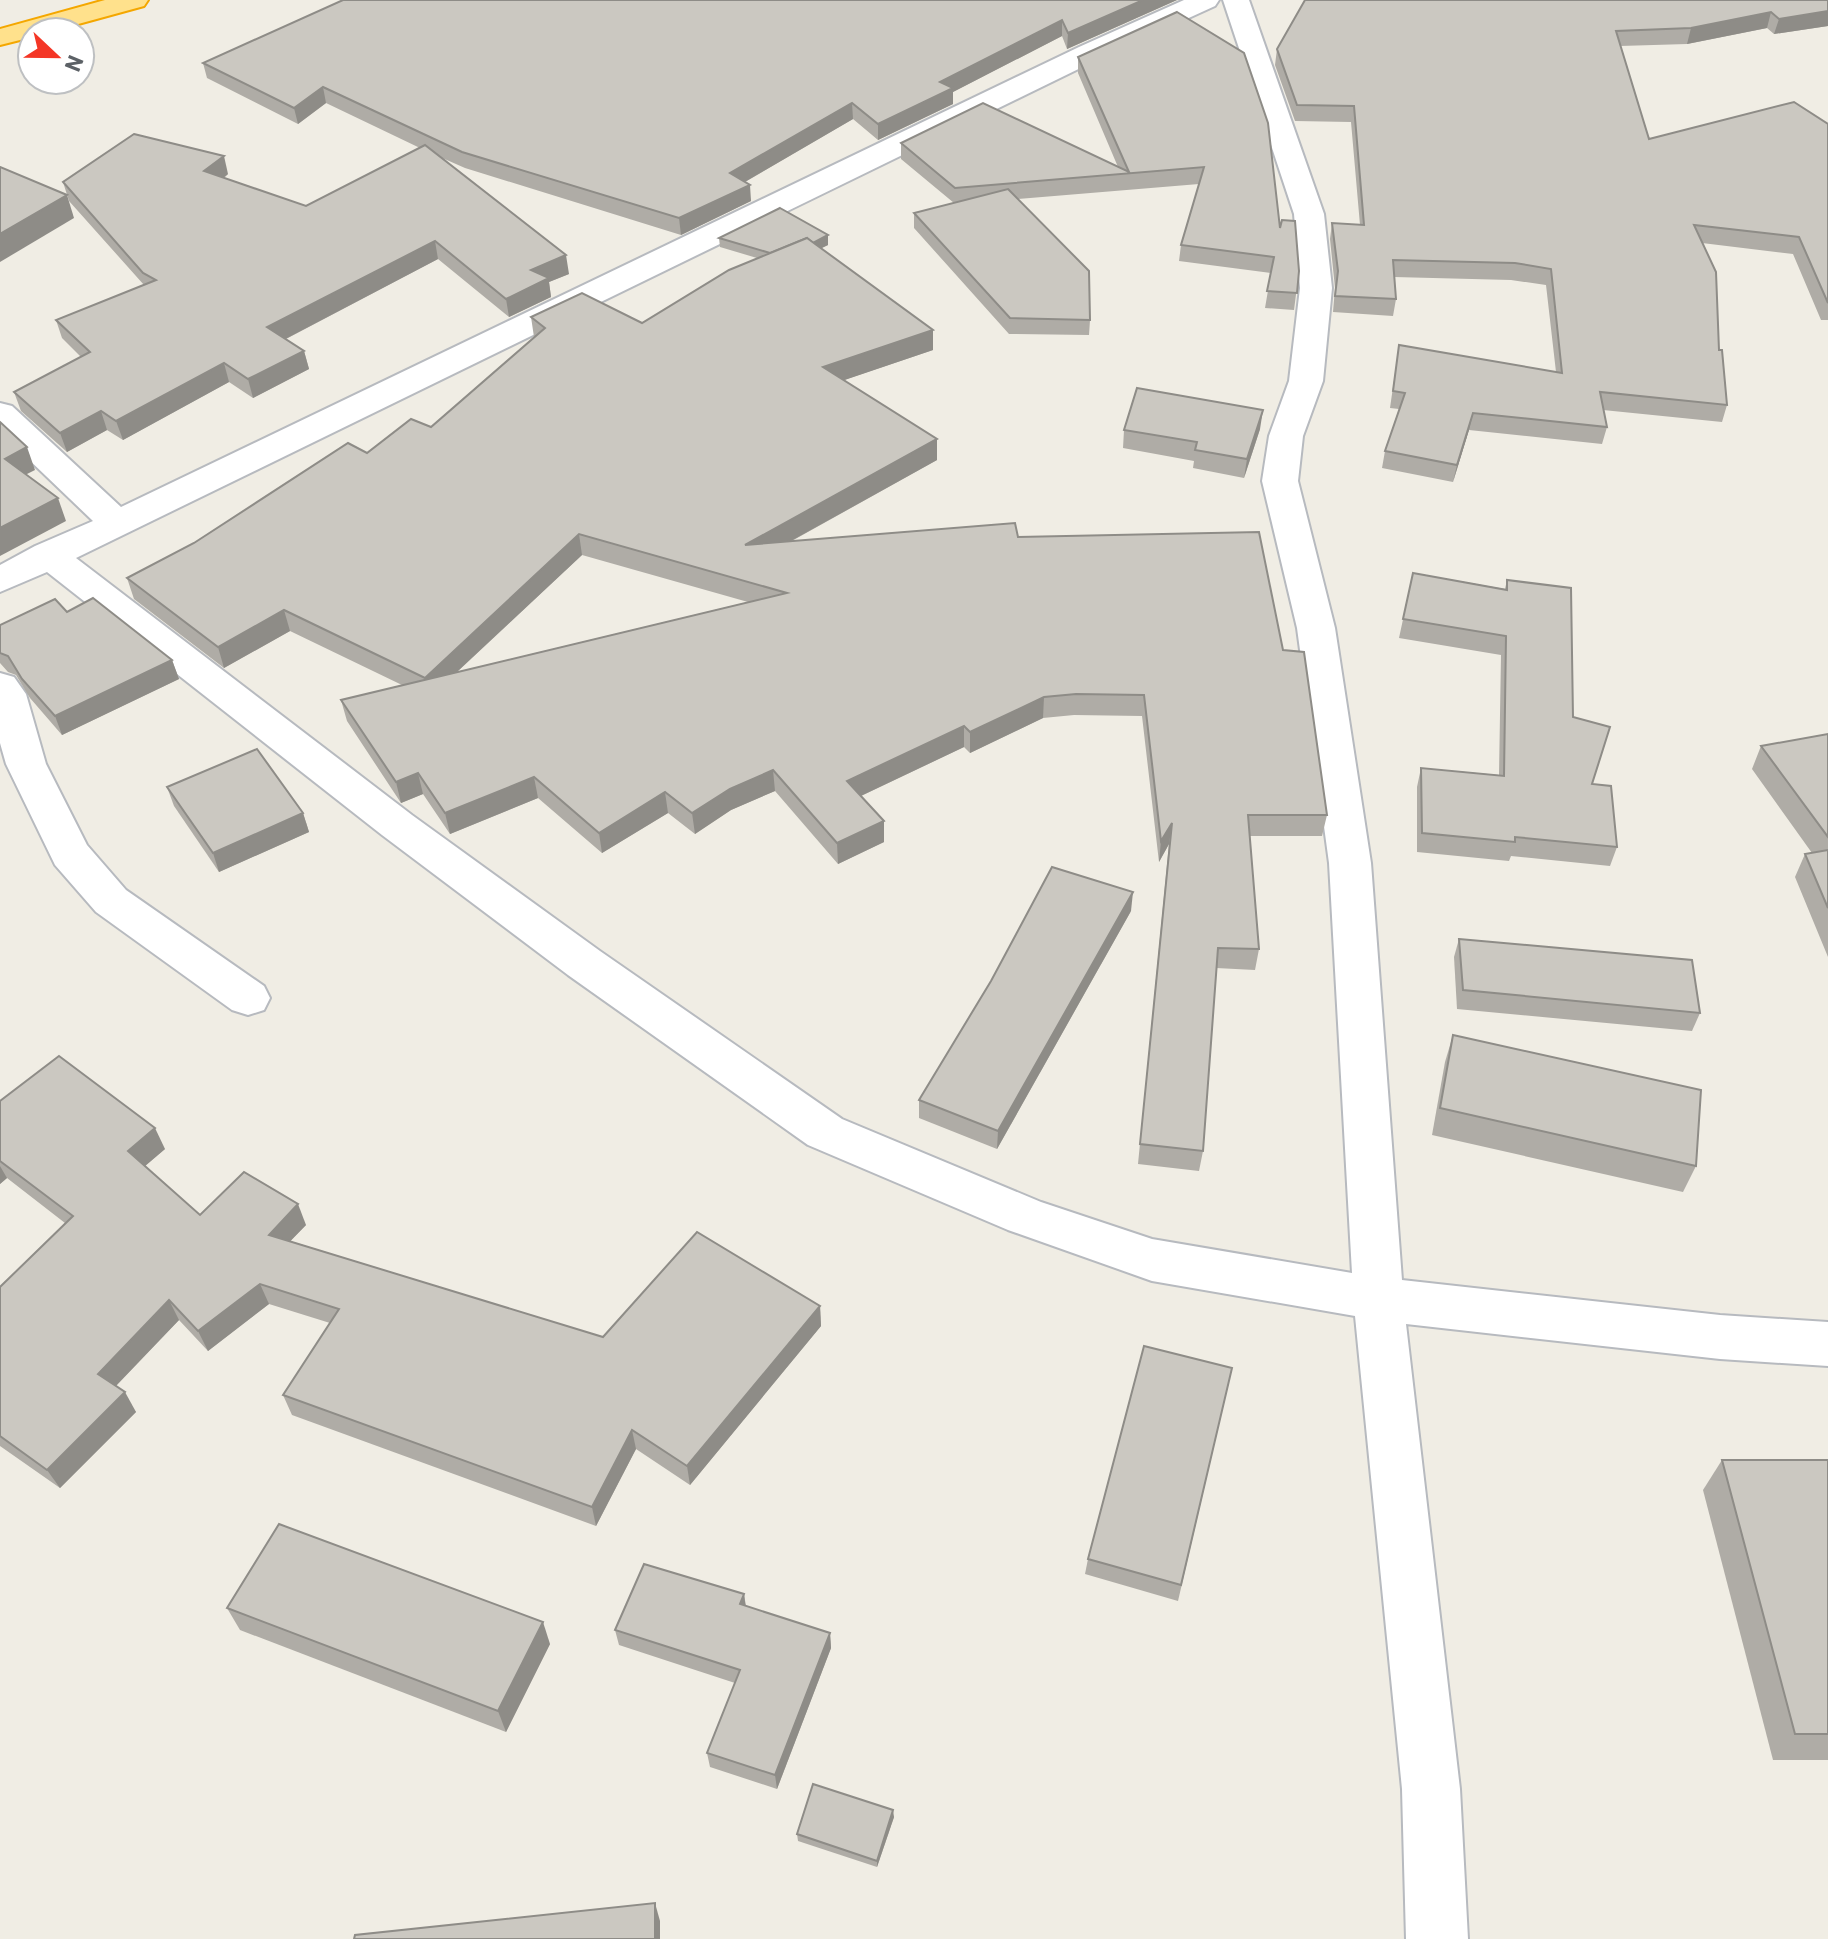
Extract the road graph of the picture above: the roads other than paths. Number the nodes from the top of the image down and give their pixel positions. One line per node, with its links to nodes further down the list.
1 (50, 0): 5 (highway)
2 (135, 0): 6 (highway)
3 (1206, 0): 8 (street)
4 (1236, 0): 13 (street)
5 (0, 14)
6 (0, 37)
7 (0, 413): 8 (street)
8 (116, 522): 9 (street)
9 (48, 554): 10 (street); 13 (street)
10 (0, 580)
11 (0, 686): 12 (street)
12 (248, 998)
13 (1378, 1299): 14 (street); 15 (street)
14 (1828, 1344)
15 (1437, 1939)

